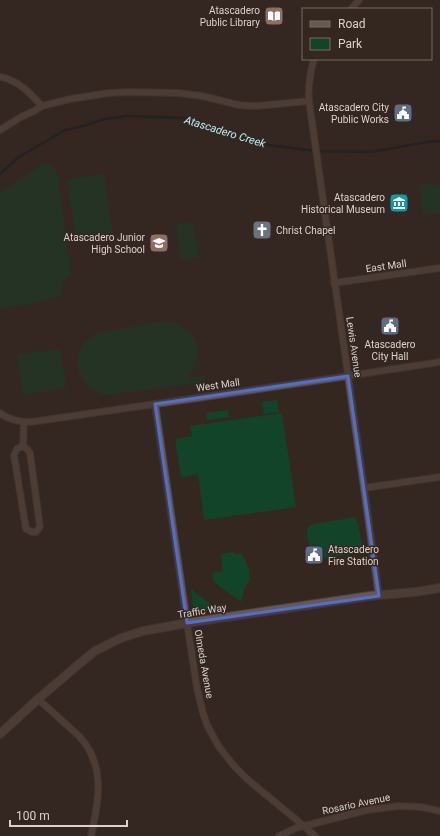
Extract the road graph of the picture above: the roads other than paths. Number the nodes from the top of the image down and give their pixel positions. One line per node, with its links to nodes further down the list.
1 (360, 0): 2 (street)
2 (352, 8)
3 (314, 60): 5 (street, Lewis Avenue)
4 (0, 77): 6 (street)
5 (309, 101): 6 (street); 9 (street, Lewis Avenue)
6 (42, 106): 7 (street)
7 (0, 130)
8 (440, 268): 9 (street, East Mall)
9 (334, 283): 11 (street, Lewis Avenue)
10 (440, 362): 11 (street, West Mall)
11 (348, 376): 12 (street, West Mall); 17 (street, Lewis Avenue)
12 (155, 404): 14 (street, West Mall); 20 (street, Olmeda Avenue)
13 (0, 413): 14 (street, West Mall)
14 (24, 422): 15 (street)
15 (23, 446): 15 (street)
16 (440, 477): 17 (street)
17 (364, 488): 19 (street, Lewis Avenue)
18 (440, 588): 19 (street, Traffic Way)
19 (379, 596): 20 (street, Traffic Way)
20 (187, 623): 21 (street, Traffic Way); 24 (street, Olmeda Avenue)
21 (38, 699): 22 (street, Traffic Way); 25 (street)
22 (0, 734)
23 (440, 811): 24 (street, Rosario Avenue)
24 (304, 826): 26 (street, Rosario Avenue); 27 (street, Olmeda Avenue)
25 (91, 836)
26 (279, 836)
27 (315, 836)

